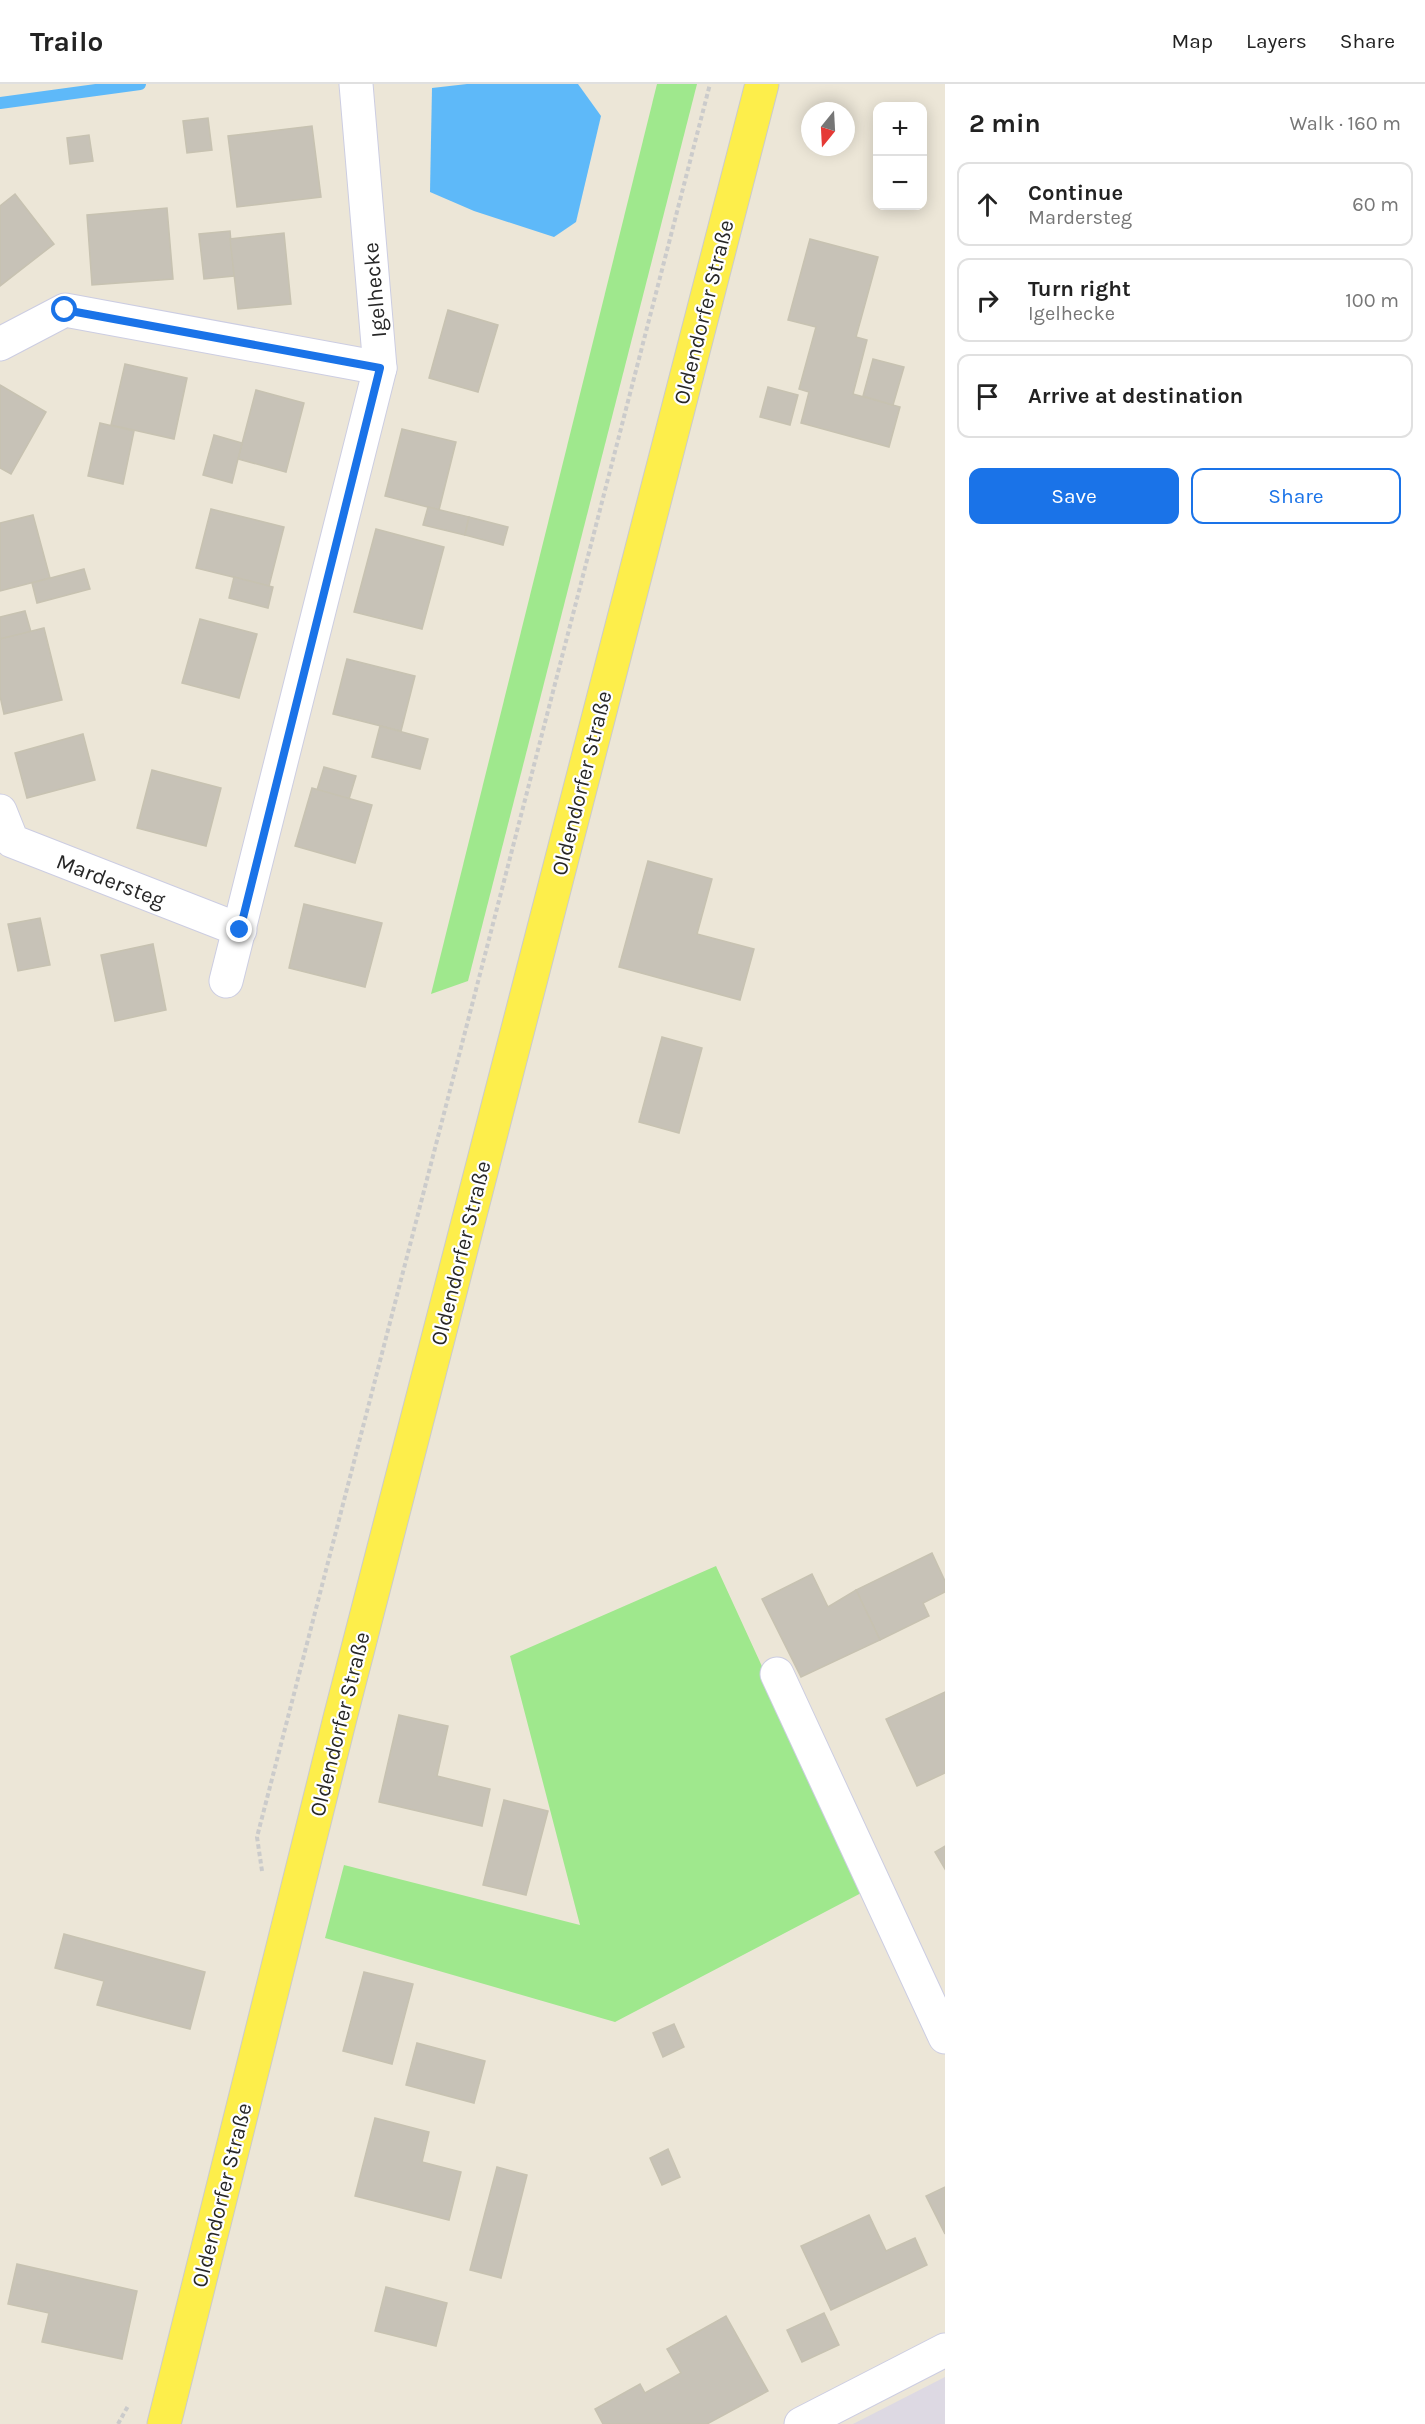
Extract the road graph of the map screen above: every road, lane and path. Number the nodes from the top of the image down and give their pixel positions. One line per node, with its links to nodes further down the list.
1 (356, 84): 5 (street, Igelhecke)
2 (710, 84): 10 (path)
3 (762, 84): 15 (main road, Oldendorfer Straße)
4 (0, 344): 5 (street)
5 (380, 368): 7 (street, Igelhecke)
6 (0, 811): 7 (street, Mardersteg)
7 (240, 930): 8 (street, Igelhecke)
8 (226, 981)
9 (777, 1674): 11 (street)
10 (263, 1881)
11 (945, 2037)
12 (945, 2350): 16 (street)
13 (134, 2397): 14 (path)
14 (118, 2424)
15 (164, 2424)
16 (801, 2424)

